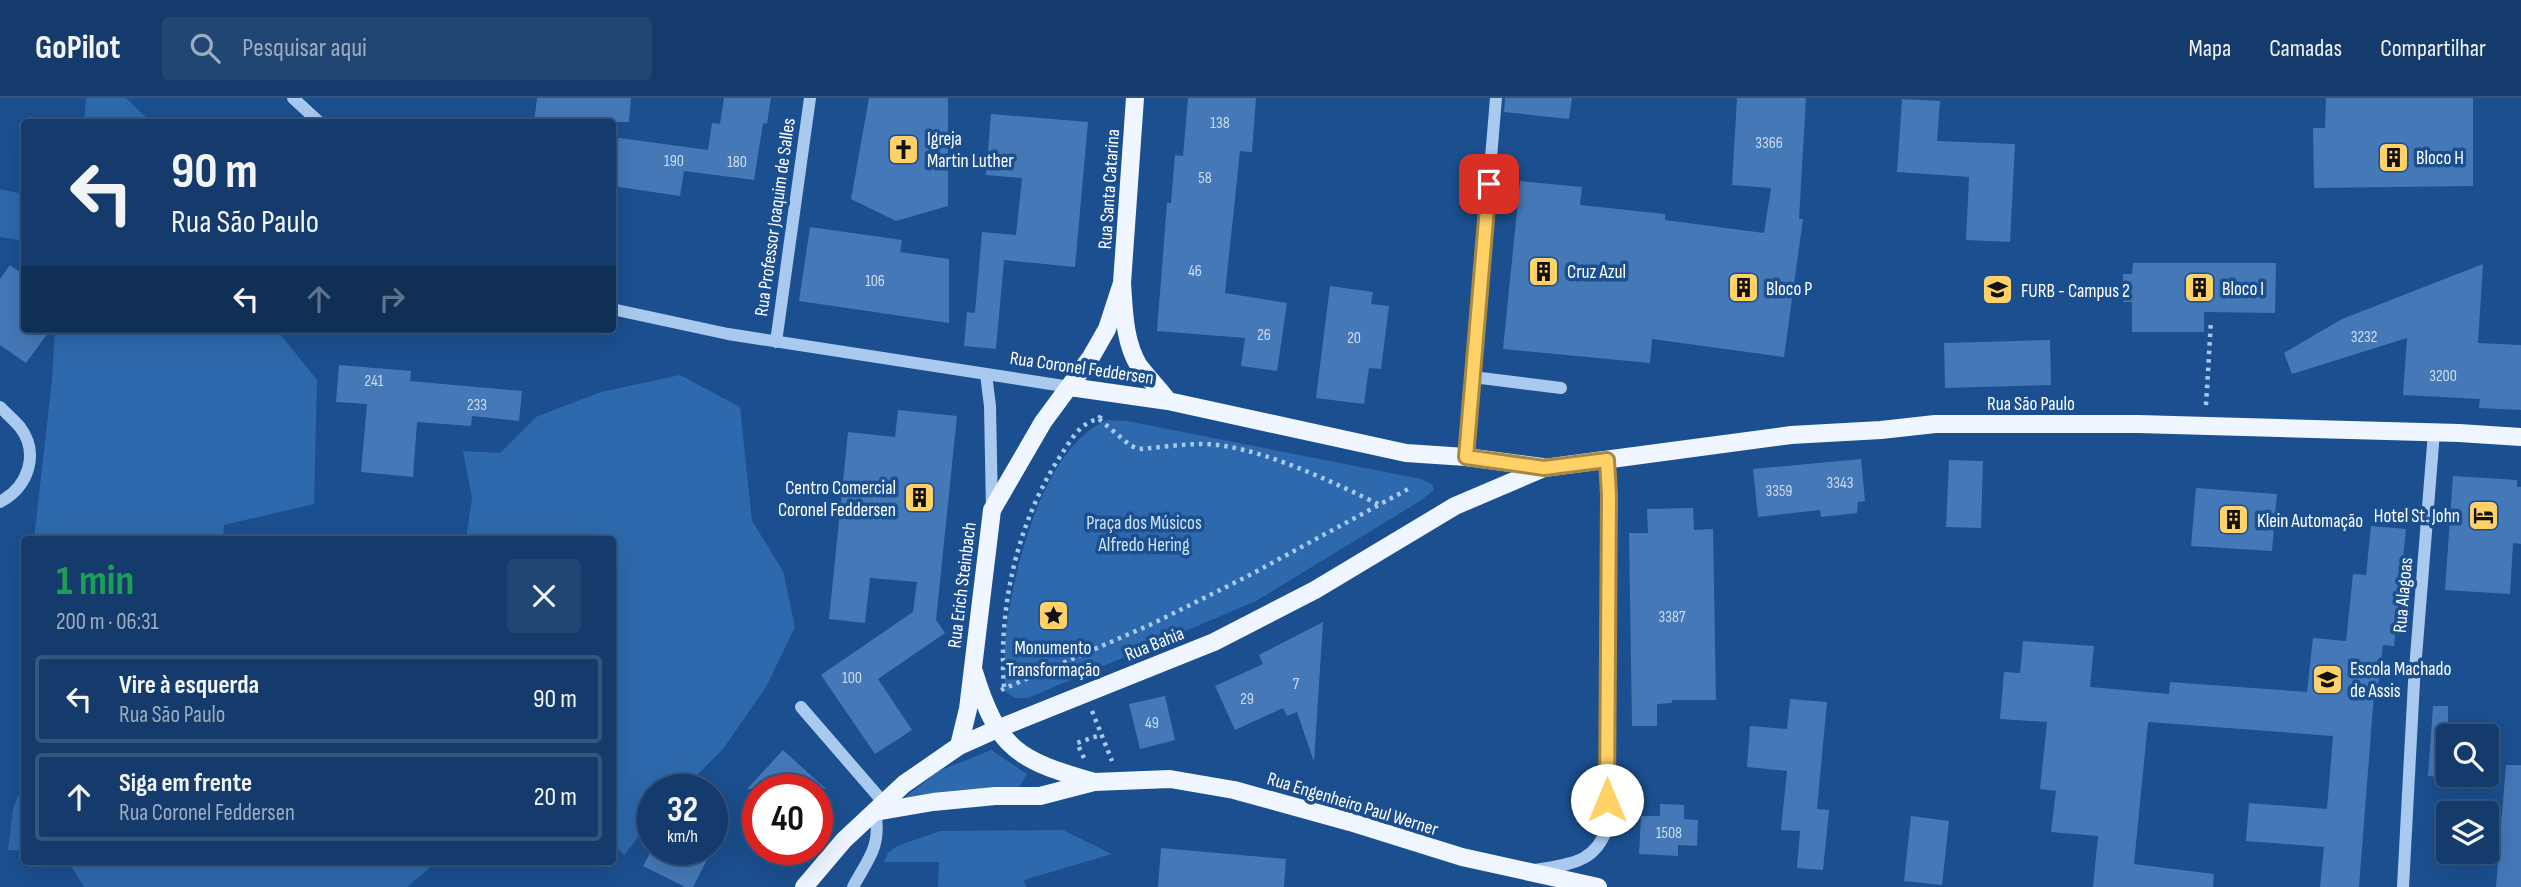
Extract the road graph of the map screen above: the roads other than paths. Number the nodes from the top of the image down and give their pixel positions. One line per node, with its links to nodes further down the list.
1 (293, 98): 5 (street)
2 (810, 98): 8 (street, Rua Professor Joaquim de Salles)
3 (1135, 98): 6 (main road, Rua Santa Catarina)
4 (1496, 98): 10 (street)
5 (316, 119)
6 (1122, 283): 11 (main road, Rua Santa Catarina); 13 (main road, Rua Santa Catarina)
7 (616, 310): 8 (street, Rua Coronel Feddersen)
8 (776, 341): 9 (street, Rua Coronel Feddersen)
9 (986, 374): 11 (street, Rua Coronel Feddersen); 21 (street, Rua Erich Steinbach)
10 (1473, 377): 12 (street); 17 (street)
11 (1070, 387): 13 (main road, Rua Coronel Feddersen); 21 (main road, Rua Erich Steinbach)
12 (1561, 388)
13 (1168, 401): 17 (main road, Rua Coronel Feddersen)
14 (0, 407): 20 (street)
15 (2434, 432): 16 (main road, Rua São Paulo); 18 (main road, Rua São Paulo); 32 (street, Rua Alagoas)
16 (2521, 437)
17 (1466, 457): 19 (main road, Rua Coronel Feddersen)
18 (1607, 460): 19 (main road, Rua São Paulo); 28 (street)
19 (1544, 468): 24 (main road, Rua Bahia)
20 (0, 502)
21 (992, 510): 22 (main road, Rua Erich Steinbach)
22 (972, 665): 24 (main road, Rua Erich Steinbach); 25 (main road, Rua Erich Steinbach)
23 (801, 707): 27 (street)
24 (997, 729): 25 (main road, Rua Bahia); 26 (main road, Rua Engenheiro Paul Werner)
25 (959, 746): 27 (main road, Rua Bahia)
26 (1094, 782): 27 (main road, Rua Engenheiro Paul Werner); 28 (main road, Rua Engenheiro Paul Werner)
27 (879, 808): 29 (main road, Rua Bahia); 30 (street)
28 (1524, 872): 31 (main road, Rua Engenheiro Paul Werner)
29 (804, 887)
30 (853, 887)
31 (1598, 887)
32 (2403, 887)

